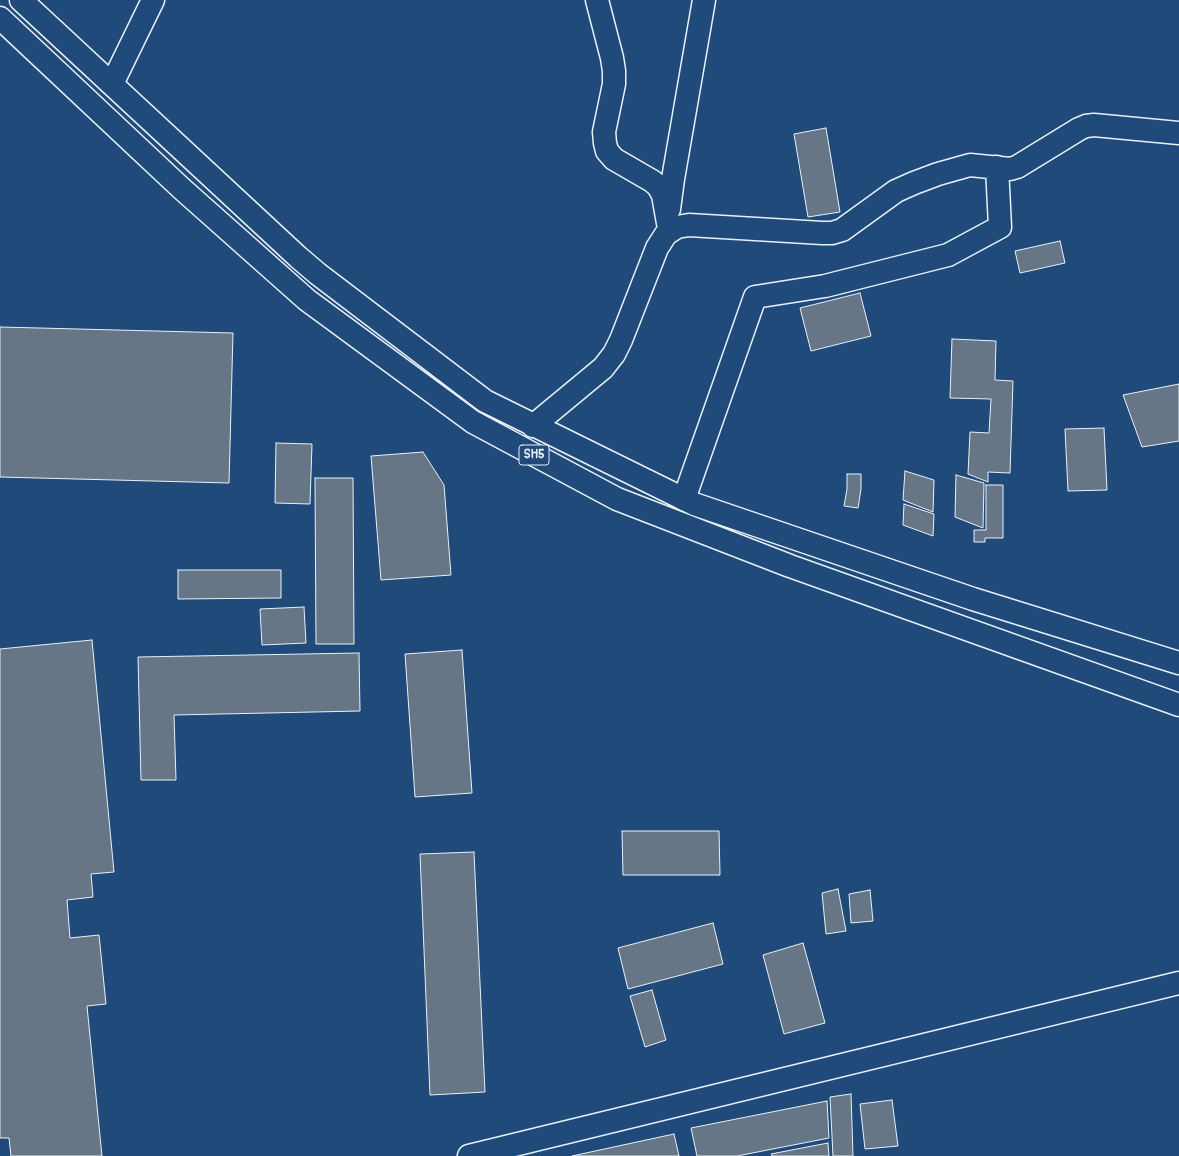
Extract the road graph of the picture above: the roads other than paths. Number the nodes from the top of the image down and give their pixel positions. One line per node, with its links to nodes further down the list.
1 (21, 0): 6 (main road, SH5)
2 (153, 0): 6 (main road)
3 (597, 0): 11 (main road)
4 (704, 0): 11 (main road)
5 (0, 18): 10 (main road, SH5)
6 (112, 84): 9 (main road, SH5)
7 (1179, 133): 8 (main road)
8 (997, 168): 11 (main road); 13 (main road)
9 (216, 180): 10 (main road); 12 (main road, SH5)
10 (199, 204): 15 (main road, SH5)
11 (667, 229): 12 (main road)
12 (533, 426): 13 (main road, SH5)
13 (684, 499): 14 (main road, SH5)
14 (1179, 663)
15 (1179, 705)
16 (1179, 983): 17 (main road)
17 (469, 1156)

